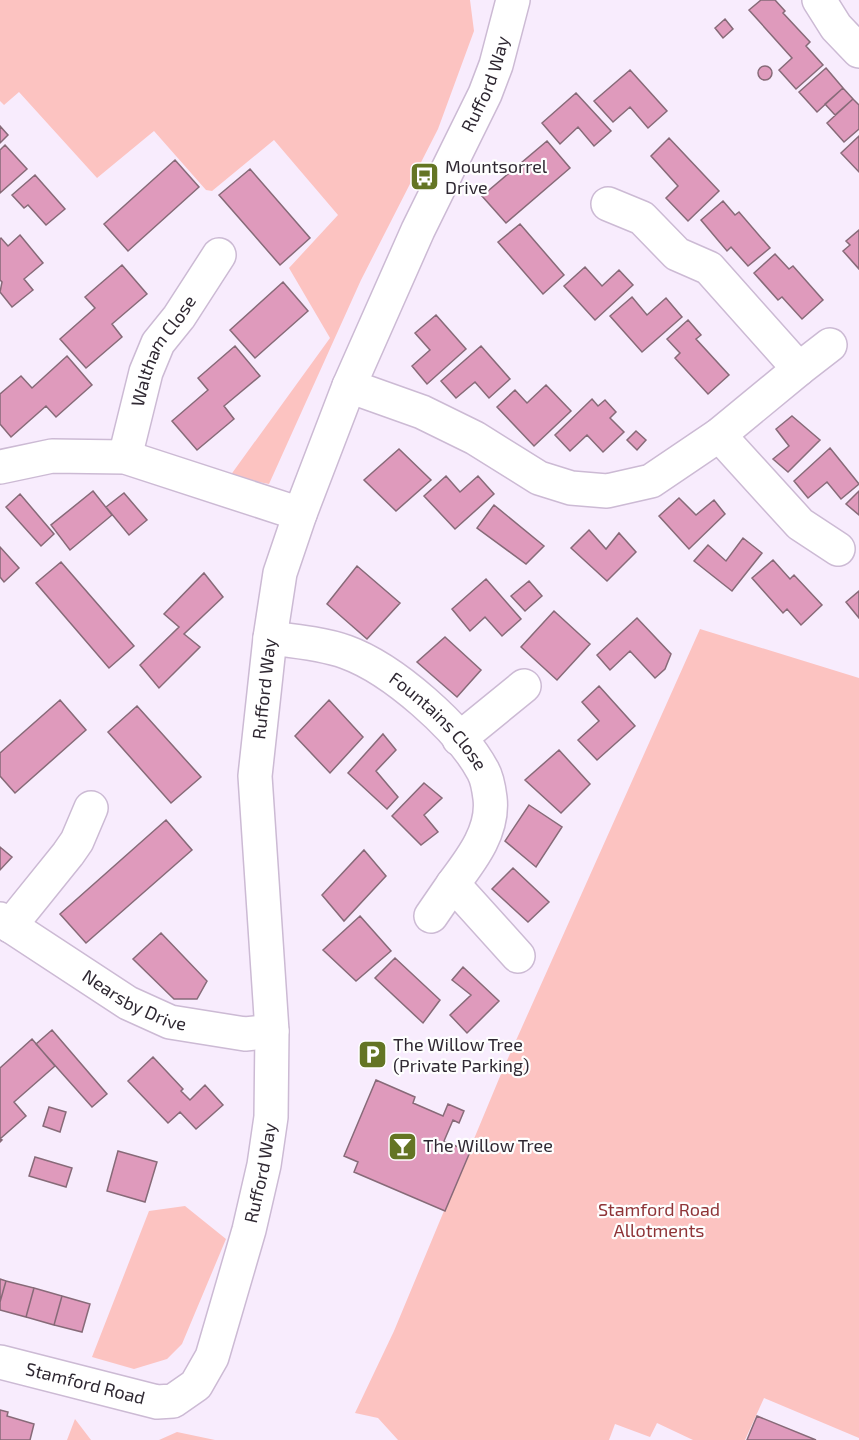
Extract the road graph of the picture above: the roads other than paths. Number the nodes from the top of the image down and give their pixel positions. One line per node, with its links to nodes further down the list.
1 (513, 0): 8 (street, Rufford Way)
2 (819, 0): 3 (street)
3 (859, 51)
4 (608, 204): 7 (street)
5 (219, 255): 10 (street, Waltham Close)
6 (830, 345): 7 (street)
7 (799, 369): 9 (street)
8 (349, 386): 9 (street); 12 (street, Rufford Way)
9 (719, 435): 13 (street)
10 (125, 457): 11 (street); 12 (street)
11 (0, 467)
12 (300, 514): 14 (street, Rufford Way)
13 (838, 549)
14 (270, 638): 16 (street, Fountains Close); 22 (street, Rufford Way)
15 (524, 686): 16 (street)
16 (459, 739): 18 (street, Fountains Close)
17 (91, 808): 20 (street, Nearsby Drive)
18 (453, 884): 19 (street, Fountains Close); 21 (street)
19 (431, 916)
20 (5, 922): 22 (street, Nearsby Drive)
21 (518, 956)
22 (272, 1031): 24 (street, Rufford Way)
23 (0, 1362): 24 (street, Stamford Road)
24 (173, 1401)

